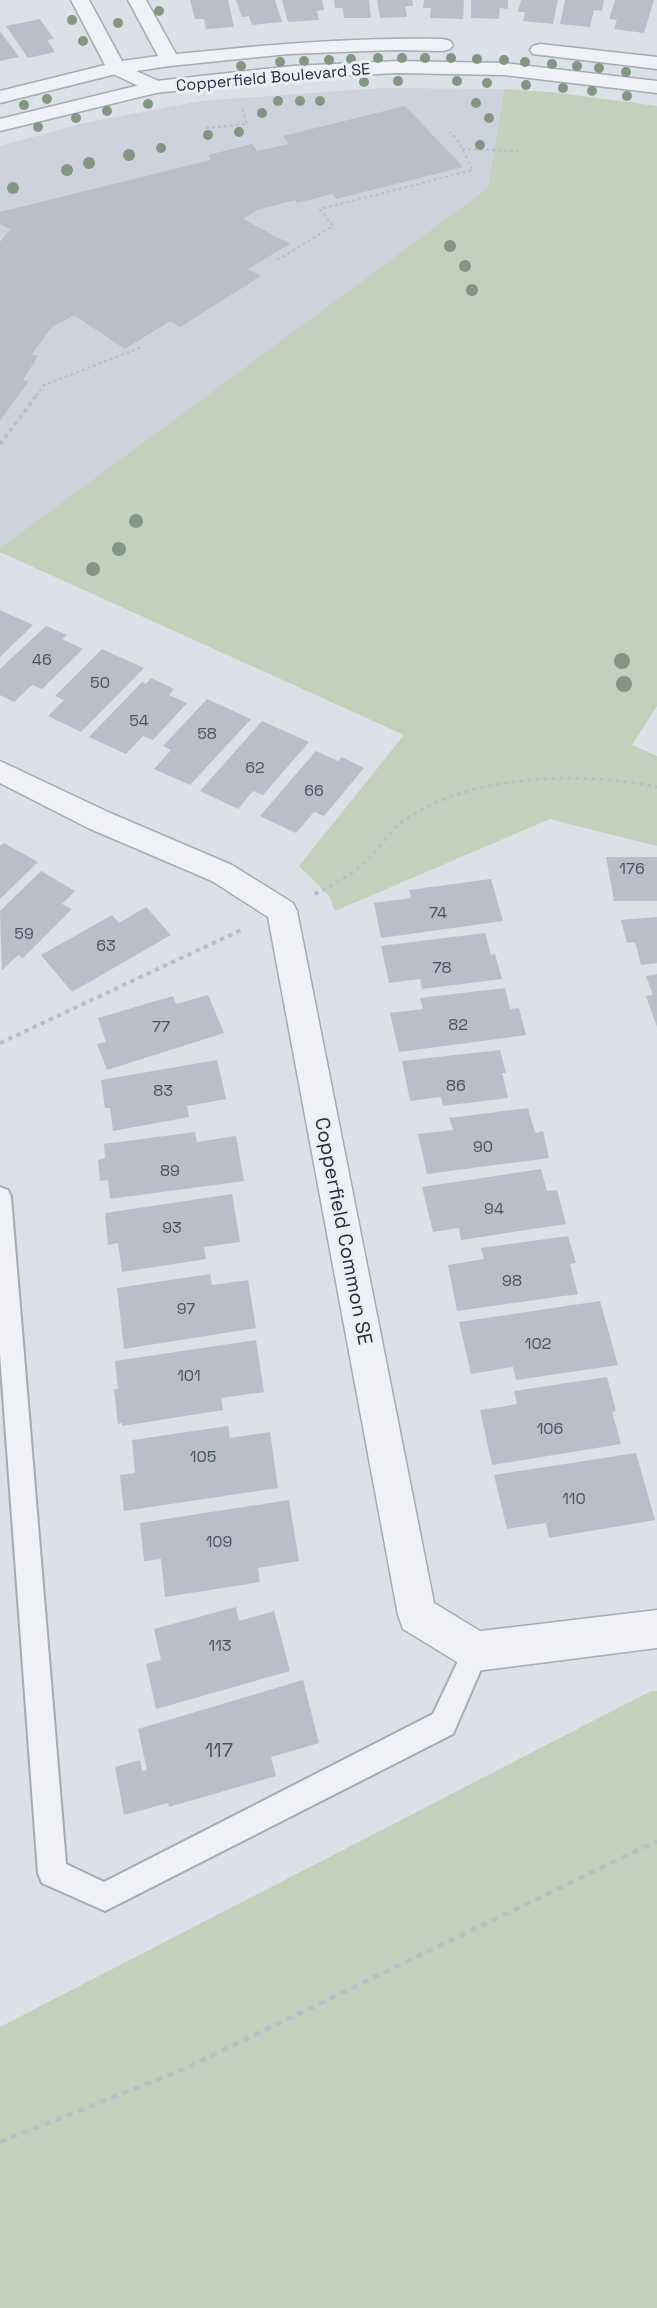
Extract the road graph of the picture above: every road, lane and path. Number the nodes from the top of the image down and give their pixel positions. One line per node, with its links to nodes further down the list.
1 (80, 0): 7 (street)
2 (137, 0): 5 (street)
3 (464, 46): 5 (street, Copperfield Boulevard SE)
4 (524, 49): 6 (street)
5 (170, 60): 7 (street, Copperfield Boulevard SE); 8 (street)
6 (657, 63)
7 (116, 68): 8 (street); 10 (street, Copperfield Boulevard SE)
8 (156, 87): 9 (street, Copperfield Boulevard SE); 12 (street, Copperfield Boulevard SE)
9 (657, 87)
10 (0, 97)
11 (247, 124): 13 (path)
12 (0, 125)
13 (206, 128)
14 (450, 132): 15 (path)
15 (462, 149): 16 (path); 17 (path)
16 (519, 151)
17 (277, 260)
18 (142, 346): 19 (path)
19 (0, 444)
20 (0, 771): 22 (street)
21 (657, 787): 22 (path)
22 (282, 911): 23 (path); 26 (street, Copperfield Common SE)
23 (0, 1043)
24 (0, 1197): 26 (lane)
25 (657, 1629): 26 (street)
26 (476, 1651)
27 (657, 1841): 28 (path)
28 (0, 2142)

